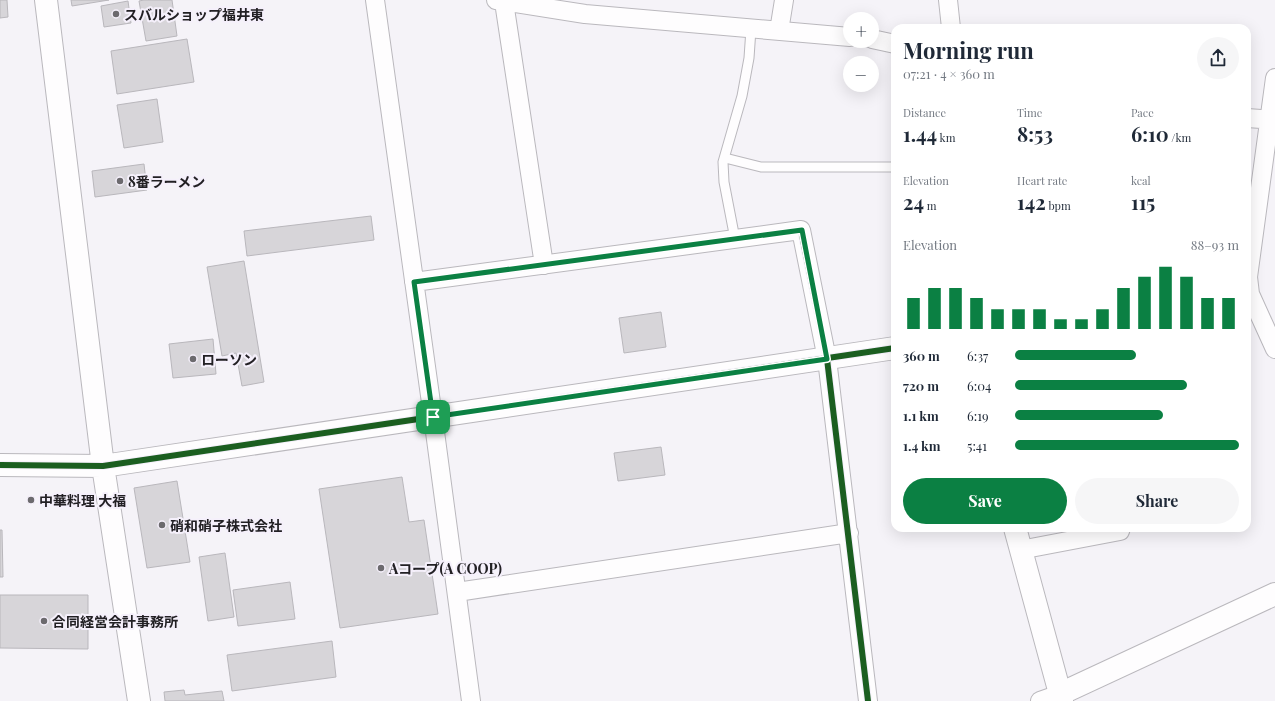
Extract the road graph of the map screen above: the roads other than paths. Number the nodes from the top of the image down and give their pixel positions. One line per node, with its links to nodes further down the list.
1 (46, 0): 29 (street)
2 (375, 0): 21 (street)
3 (784, 0): 9 (street)
4 (948, 0): 7 (street)
5 (500, 1): 6 (street); 20 (street)
6 (530, 3): 8 (street)
7 (951, 24)
8 (751, 29): 9 (street); 16 (lane)
9 (779, 31): 10 (street)
10 (843, 36)
11 (879, 41): 12 (street)
12 (891, 43)
13 (1275, 78): 15 (street)
14 (1251, 118): 15 (street)
15 (1272, 120): 19 (street)
16 (725, 158): 17 (lane); 18 (lane)
17 (891, 167)
18 (735, 239): 20 (street); 26 (street)
19 (1251, 257)
20 (544, 265): 21 (street)
21 (414, 282): 27 (street)
22 (1251, 300): 23 (street)
23 (1255, 324): 25 (street)
24 (891, 349): 26 (street)
25 (1275, 349)
26 (827, 359): 27 (street); 32 (street)
27 (433, 417): 29 (street); 34 (street)
28 (0, 466): 29 (street)
29 (103, 466): 37 (street)
30 (1016, 532): 33 (street)
31 (1115, 532): 33 (street)
32 (848, 533): 34 (street); 39 (street)
33 (1020, 550): 36 (street)
34 (457, 592): 38 (street)
35 (1275, 594): 36 (street)
36 (1054, 699)
37 (140, 701)
38 (471, 701)
39 (868, 701)

